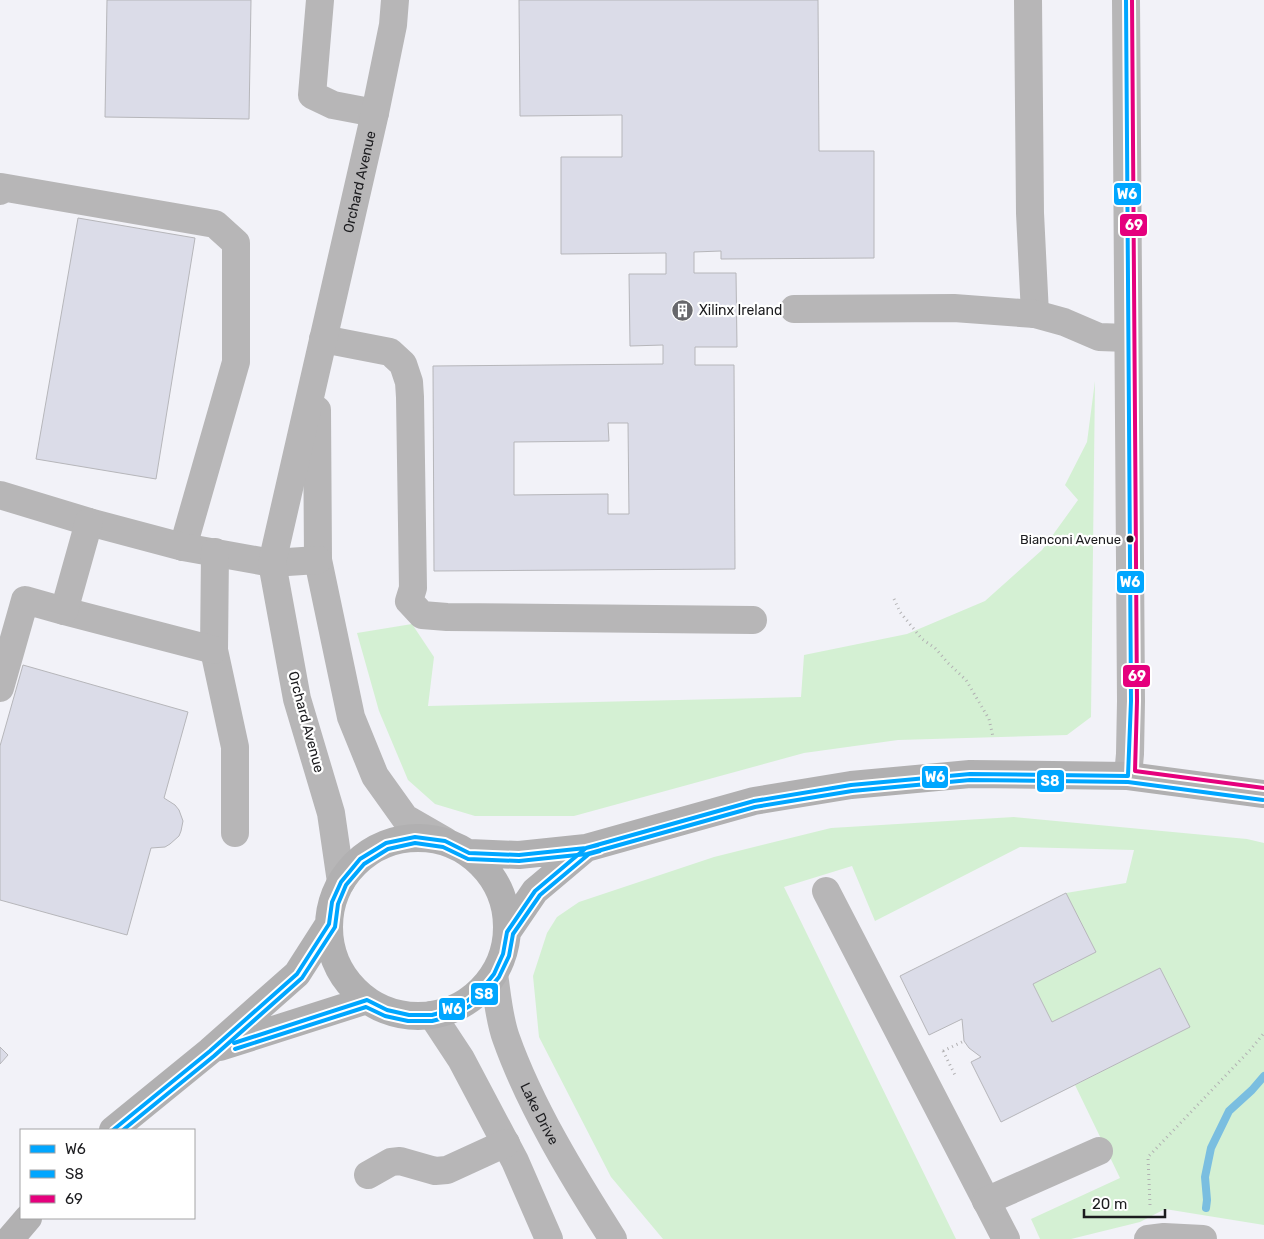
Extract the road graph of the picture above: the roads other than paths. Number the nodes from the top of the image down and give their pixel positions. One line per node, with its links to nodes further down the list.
1 (320, 0): 5 (street)
2 (396, 0): 5 (street, Orchard Avenue)
3 (1028, 0): 8 (street)
4 (1126, 0): 9 (street)
5 (375, 113): 10 (street, Orchard Avenue)
6 (0, 191): 13 (street)
7 (794, 309): 8 (street)
8 (1035, 314): 9 (street)
9 (1128, 338): 21 (street)
10 (320, 351): 15 (street, Orchard Avenue); 16 (street, Orchard Avenue); 18 (street)
11 (0, 495): 12 (street)
12 (89, 522): 13 (street); 17 (street)
13 (183, 547): 14 (street)
14 (215, 552): 16 (street); 19 (street)
15 (318, 560): 16 (street); 24 (street, Orchard Avenue)
16 (272, 563): 27 (street, Orchard Avenue)
17 (64, 611): 19 (street); 20 (street)
18 (753, 620)
19 (214, 650): 23 (street)
20 (0, 688)
21 (1128, 776): 22 (main road); 25 (main road)
22 (1264, 794)
23 (235, 833)
24 (445, 841): 26 (main road); 27 (main road)
25 (586, 848): 26 (main road); 30 (main road)
26 (469, 853): 30 (main road)
27 (341, 882): 29 (main road)
28 (826, 891): 39 (street)
29 (329, 924): 32 (main road); 34 (main road)
30 (507, 932): 31 (main road)
31 (494, 974): 33 (main road); 43 (street, Lake Drive)
32 (367, 1000): 33 (main road); 34 (main road)
33 (432, 1015): 36 (street)
34 (210, 1050): 35 (main road)
35 (114, 1129)
36 (506, 1143): 38 (street); 42 (street)
37 (1099, 1151): 39 (street)
38 (368, 1175)
39 (986, 1201): 44 (street)
40 (27, 1219): 41 (main road)
41 (10, 1239)
42 (549, 1239)
43 (614, 1239)
44 (1006, 1239)
45 (1148, 1239): 46 (street)
46 (1203, 1239)

